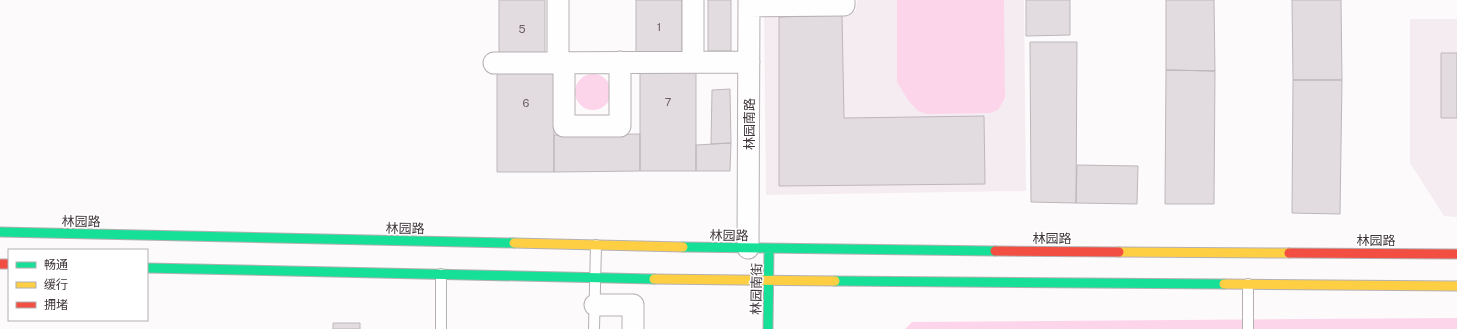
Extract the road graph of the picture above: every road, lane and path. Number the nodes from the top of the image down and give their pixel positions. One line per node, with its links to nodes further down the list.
1 (558, 0): 9 (street)
2 (693, 0): 6 (street)
3 (844, 0): 4 (street)
4 (749, 3): 7 (street, 林园南路)
5 (620, 62): 6 (street); 9 (street); 9 (street)
6 (693, 62): 7 (street)
7 (749, 62): 12 (street, 林园南路)
8 (494, 63): 9 (street)
9 (561, 63)
10 (0, 232): 11 (main road, 林园路)
11 (596, 245): 12 (main road, 林园路); 17 (lane)
12 (748, 248): 13 (main road, 林园路)
13 (769, 249): 14 (main road, 林园路); 18 (main road, 林园南街)
14 (1457, 254)
15 (148, 268): 16 (main road)
16 (441, 274): 17 (main road); 22 (lane)
17 (596, 278): 18 (main road); 21 (lane)
18 (768, 281): 19 (main road); 25 (main road, 林园南街)
19 (1248, 284): 20 (main road); 26 (lane)
20 (1457, 286)
21 (595, 304): 23 (lane); 24 (street)
22 (440, 329)
23 (594, 329)
24 (633, 329)
25 (768, 329)
26 (1248, 329)

